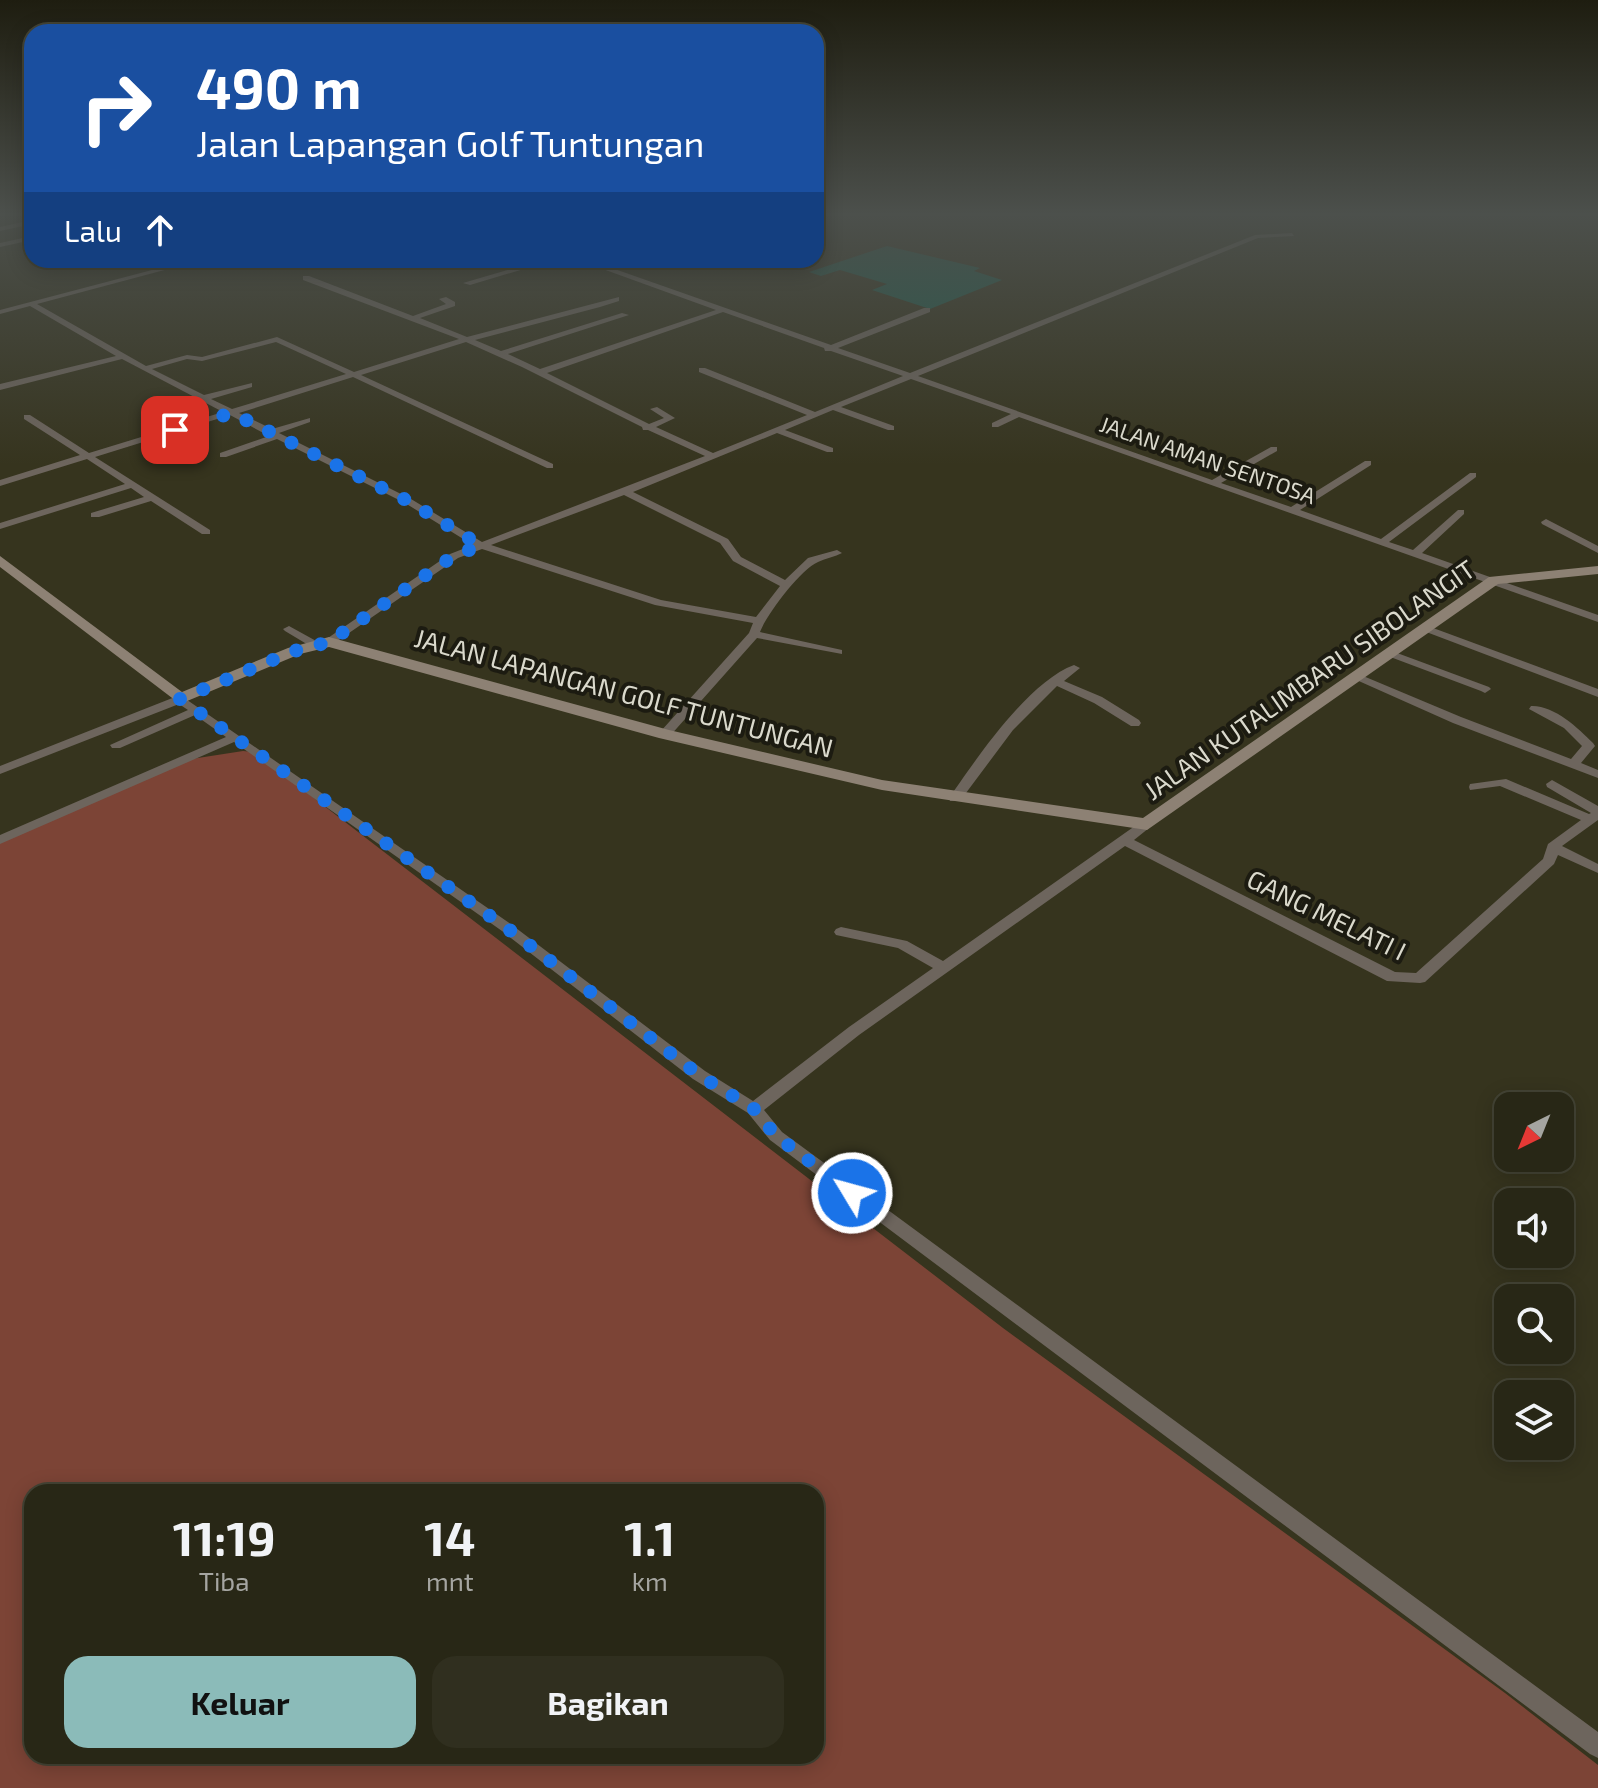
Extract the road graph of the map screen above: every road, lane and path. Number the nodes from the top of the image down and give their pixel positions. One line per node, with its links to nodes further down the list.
1 (52, 298): 7 (street)
2 (364, 298): 12 (street)
3 (686, 298): 9 (street, JALAN AMAN SENTOSA)
4 (1102, 298): 21 (street)
5 (443, 299): 12 (street)
6 (616, 299): 13 (street)
7 (31, 304): 10 (street); 16 (street)
8 (927, 310): 14 (street)
9 (720, 311): 14 (street, JALAN AMAN SENTOSA); 19 (street)
10 (0, 312)
11 (625, 315): 15 (street)
12 (416, 317): 13 (street)
13 (466, 340): 15 (street); 20 (street)
14 (828, 349): 21 (street, JALAN AMAN SENTOSA)
15 (501, 354): 19 (street)
16 (125, 356): 17 (street); 23 (street)
17 (145, 369): 20 (street); 24 (street)
18 (702, 370): 28 (street)
19 (538, 373): 33 (street)
20 (355, 375): 27 (street); 43 (street)
21 (908, 377): 25 (street); 29 (street, JALAN AMAN SENTOSA)
22 (249, 385): 24 (street)
23 (0, 387)
24 (205, 398): 27 (street)
25 (832, 407): 28 (street); 34 (street)
26 (654, 409): 33 (street)
27 (232, 413): 36 (street); 40 (street)
28 (813, 414): 35 (street)
29 (1017, 415): 32 (street); 45 (street, JALAN AMAN SENTOSA)
30 (27, 417): 40 (street)
31 (307, 420): 36 (street)
32 (995, 425)
33 (646, 428): 41 (street)
34 (891, 428)
35 (777, 430): 38 (street); 41 (street)
36 (272, 435): 39 (street); 57 (street)
37 (1274, 449): 45 (street)
38 (830, 450)
39 (223, 455)
40 (88, 456): 46 (street); 47 (street)
41 (712, 456): 48 (street)
42 (1368, 463): 50 (street)
43 (550, 466)
44 (1473, 475): 56 (street)
45 (1215, 482): 50 (street, JALAN AMAN SENTOSA)
46 (0, 483)
47 (134, 484): 49 (street); 54 (street)
48 (624, 491): 57 (street); 64 (street)
49 (153, 497): 52 (street); 55 (street)
50 (1294, 510): 56 (street, JALAN AMAN SENTOSA)
51 (1461, 512): 60 (street)
52 (95, 515)
53 (1546, 522): 58 (street)
54 (0, 526)
55 (206, 532)
56 (1384, 541): 60 (street, JALAN AMAN SENTOSA)
57 (480, 545): 66 (street); 70 (street)
58 (1598, 550)
59 (837, 553): 64 (street)
60 (1416, 553): 63 (street, JALAN AMAN SENTOSA)
61 (0, 560): 78 (street)
62 (1598, 570): 63 (street, JALAN KUTALIMBARU SIBOLANGIT)
63 (1494, 580): 65 (street, JALAN AMAN SENTOSA); 67 (street, JALAN KUTALIMBARU SIBOLANGIT)
64 (786, 585): 66 (street)
65 (1598, 619)
66 (759, 621): 69 (street)
67 (1425, 628): 72 (street, JALAN KUTALIMBARU SIBOLANGIT); 77 (street)
68 (289, 629): 70 (street)
69 (754, 634): 71 (street); 82 (street)
70 (321, 643): 78 (street); 82 (street, JALAN LAPANGAN GOLF TUNTUNGAN)
71 (838, 652)
72 (1389, 653): 74 (street, JALAN KUTALIMBARU SIBOLANGIT); 76 (street)
73 (1074, 668): 75 (street)
74 (1356, 676): 85 (street); 92 (street, JALAN KUTALIMBARU SIBOLANGIT)
75 (1055, 681): 81 (street); 90 (street)
76 (1485, 689)
77 (1598, 693)
78 (180, 699): 80 (street); 86 (street)
79 (1535, 709): 85 (street)
80 (195, 711): 83 (street); 84 (street)
81 (1135, 723)
82 (665, 734): 90 (street, JALAN LAPANGAN GOLF TUNTUNGAN)
83 (233, 738): 93 (street); 99 (street)
84 (116, 745)
85 (1573, 764): 87 (street)
86 (0, 770)
87 (1598, 774)
88 (1552, 784): 91 (street)
89 (1475, 787): 91 (street)
90 (955, 798): 92 (street, JALAN LAPANGAN GOLF TUNTUNGAN)
91 (1593, 821): 95 (street, GANG MELATI I)
92 (1147, 824): 94 (street)
93 (0, 840)
94 (1124, 840): 95 (street, GANG MELATI I); 98 (street)
95 (1553, 847): 96 (street)
96 (1598, 869)
97 (841, 932): 98 (street)
98 (945, 968): 99 (street)
99 (754, 1109): 100 (street)
100 (1598, 1746)

